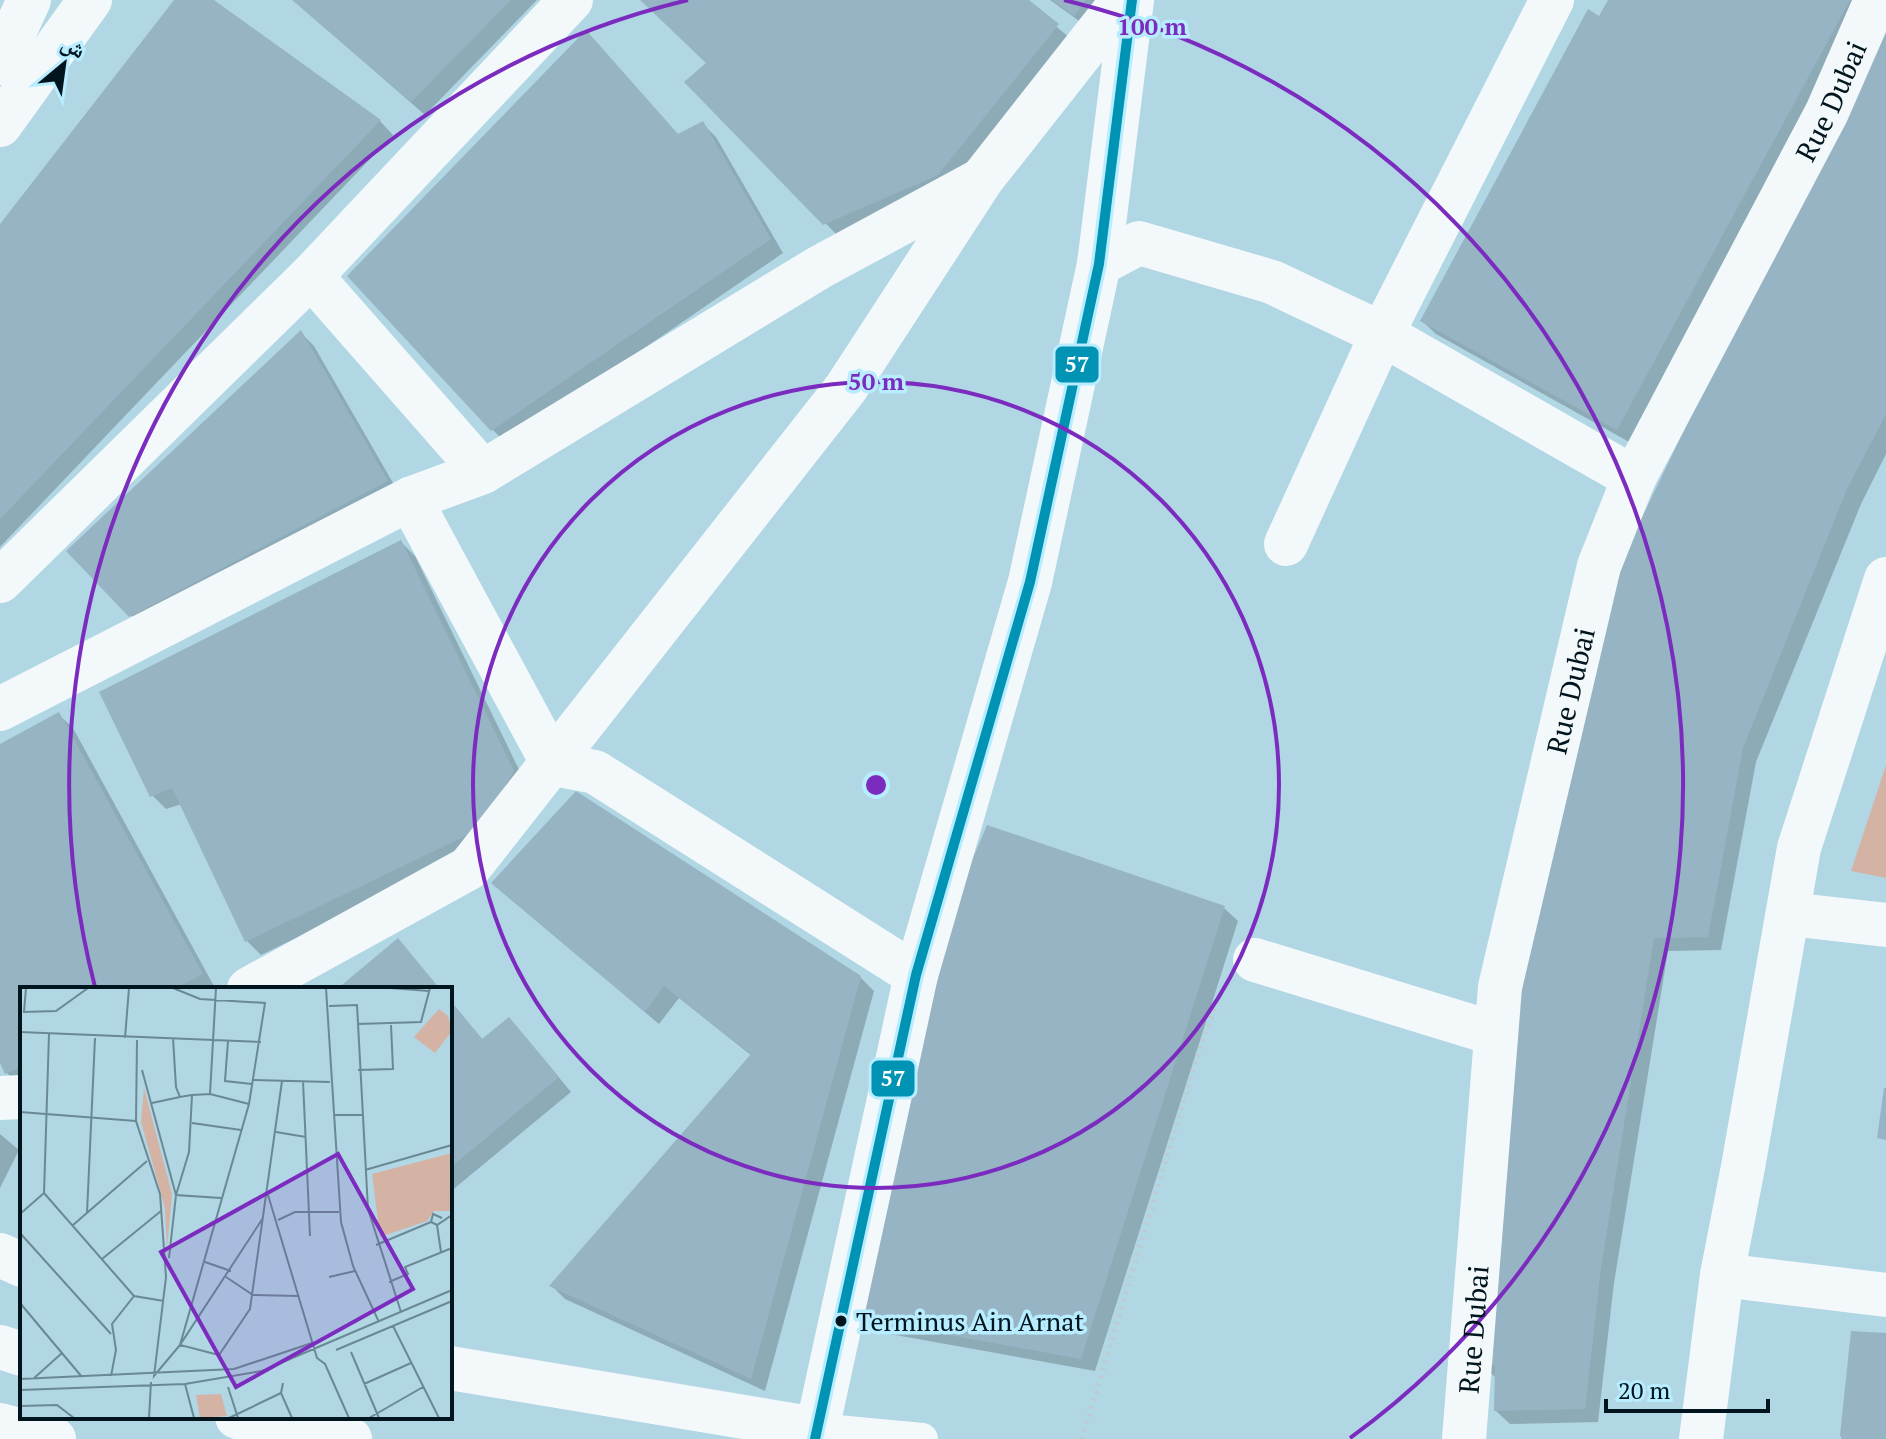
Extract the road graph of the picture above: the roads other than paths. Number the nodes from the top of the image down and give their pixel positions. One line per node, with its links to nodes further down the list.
1 (29, 0): 8 (main road)
2 (90, 0): 9 (main road)
3 (571, 0): 12 (main road)
4 (1123, 0): 10 (main road)
5 (1132, 0): 11 (main road)
6 (1552, 0): 13 (main road)
7 (1876, 0): 15 (main road, Rue Dubai)
8 (0, 63)
9 (0, 125)
10 (982, 179): 14 (main road); 21 (main road)
11 (1099, 264): 13 (main road); 25 (main road)
12 (311, 276): 14 (main road); 19 (main road)
13 (1382, 334): 15 (main road); 17 (main road)
14 (483, 472): 16 (main road)
15 (1634, 478): 27 (main road, Rue Dubai)
16 (410, 499): 20 (main road); 21 (main road)
17 (1286, 544)
18 (1886, 579): 22 (main road)
19 (0, 581)
20 (0, 709)
21 (553, 764): 25 (main road); 26 (main road)
22 (1789, 914): 23 (main road); 32 (main road)
23 (1886, 925)
24 (1255, 960): 27 (main road)
25 (916, 975): 39 (main road)
26 (253, 987)
27 (1496, 1034): 43 (main road, Rue Dubai)
28 (20, 1097): 29 (main road)
29 (0, 1098)
30 (0, 1255): 31 (main road)
31 (20, 1264)
32 (1722, 1275): 33 (main road); 44 (main road)
33 (1886, 1295)
34 (0, 1347): 35 (main road)
35 (20, 1353)
36 (452, 1368): 39 (main road)
37 (244, 1419): 41 (main road)
38 (0, 1425): 40 (main road)
39 (816, 1434): 42 (lane)
40 (54, 1439)
41 (350, 1439)
42 (922, 1439)
43 (1464, 1439)
44 (1701, 1439)

